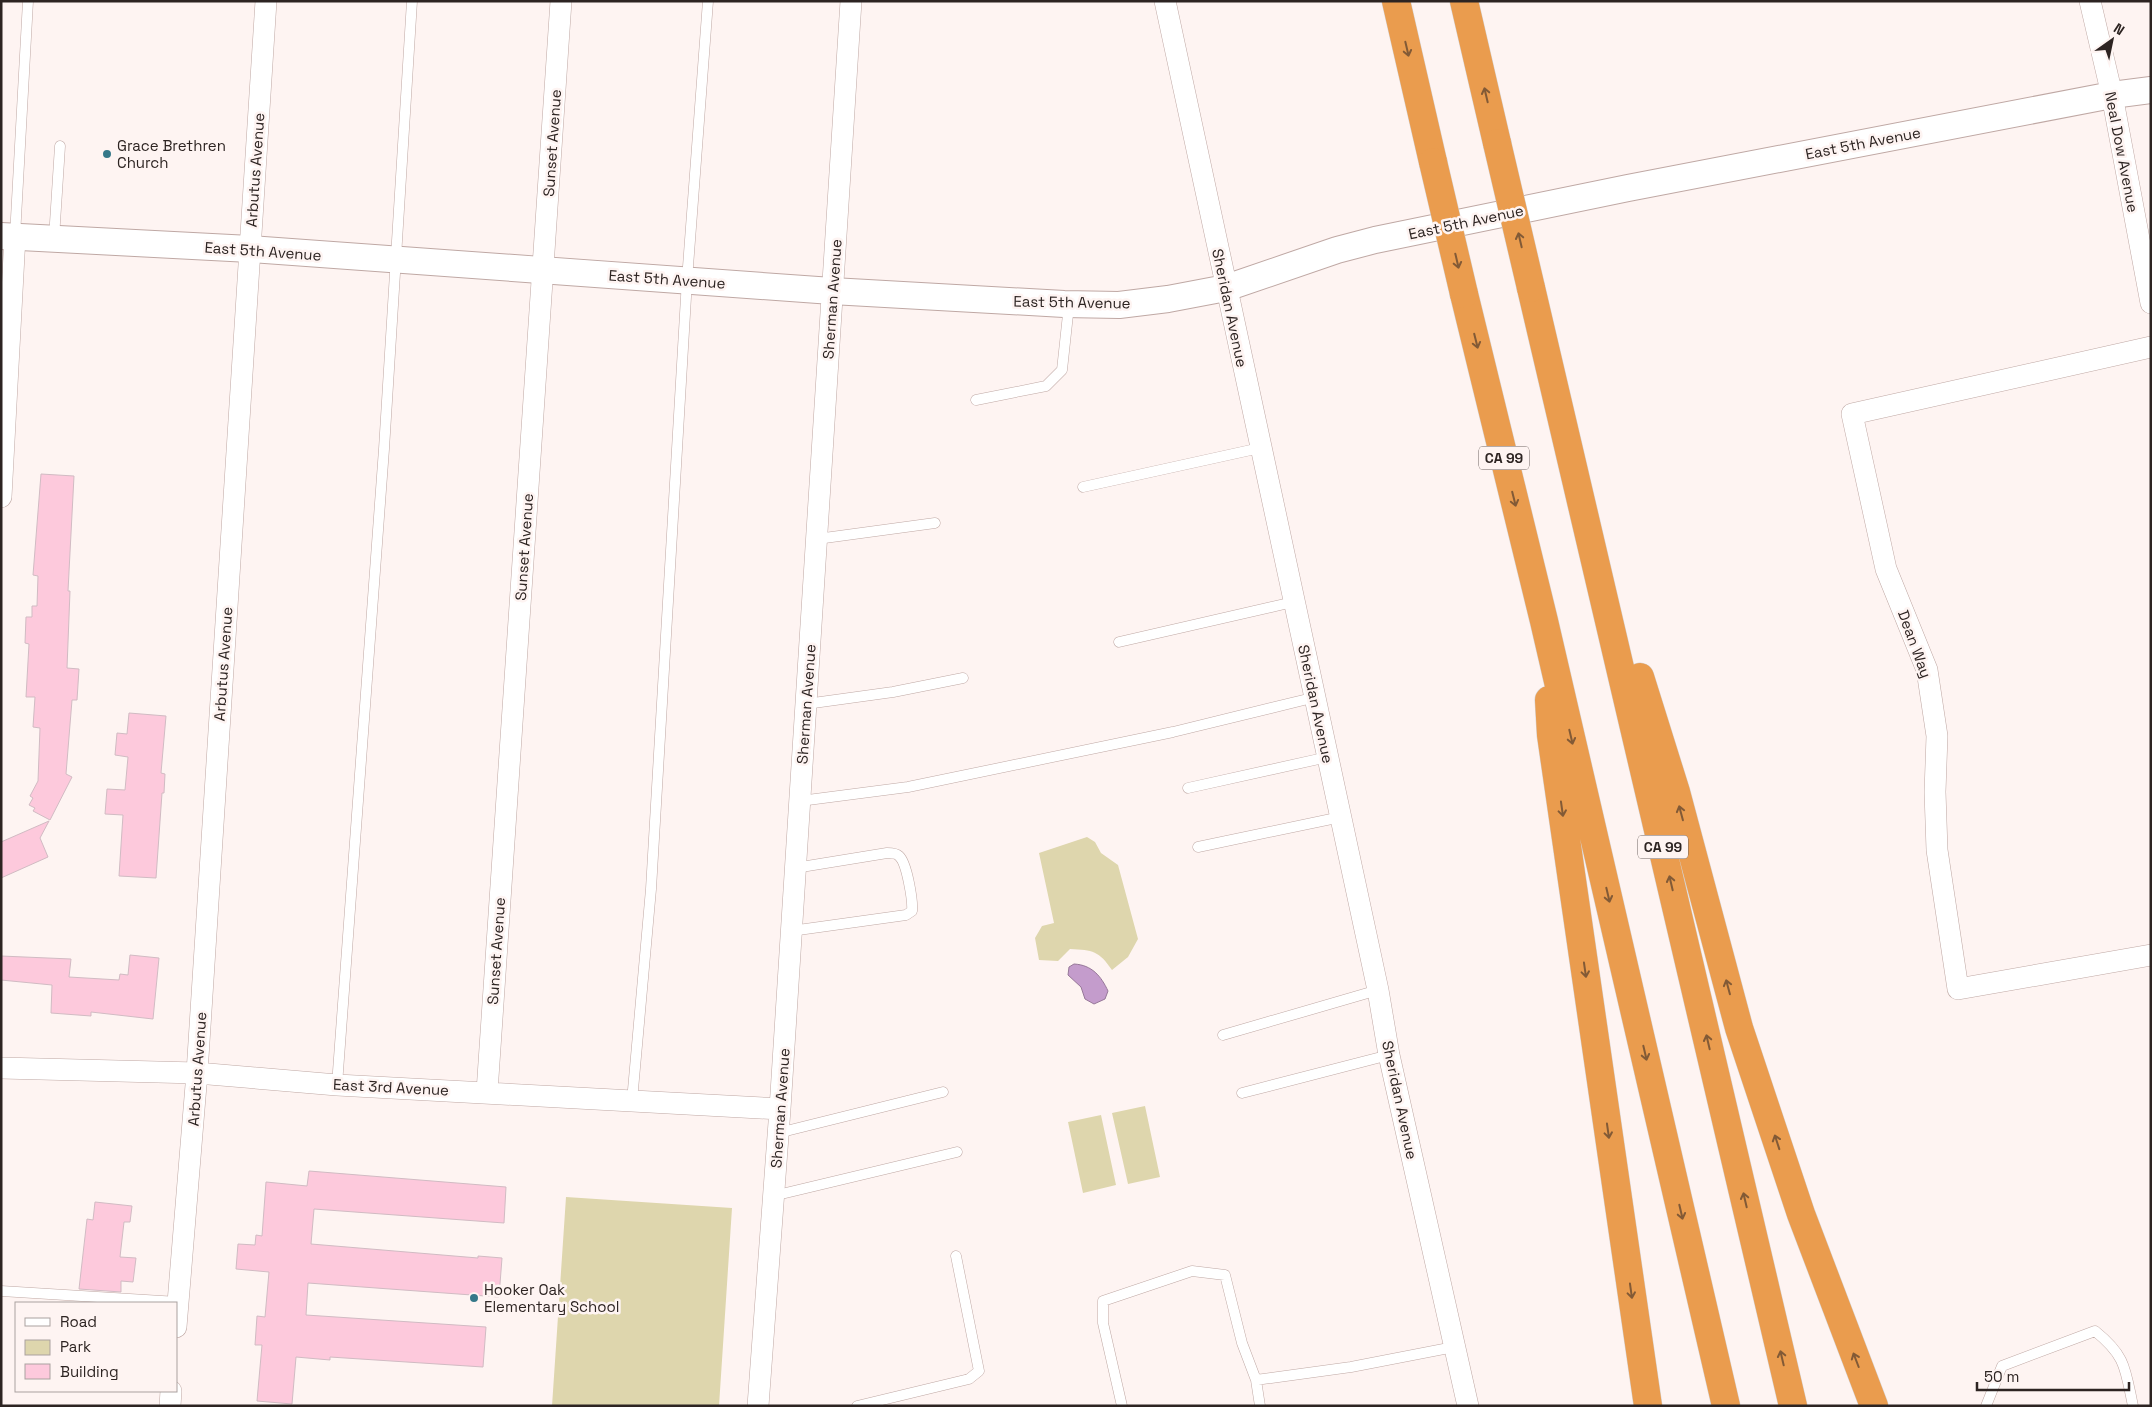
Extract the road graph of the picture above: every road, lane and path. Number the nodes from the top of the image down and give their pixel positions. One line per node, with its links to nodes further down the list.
1 (28, 1): 14 (lane)
2 (266, 1): 16 (street, Arbutus Avenue)
3 (412, 1): 17 (lane)
4 (561, 1): 18 (street, Sunset Avenue)
5 (708, 1): 19 (lane)
6 (851, 1): 21 (street, Sherman Avenue)
7 (1165, 1): 20 (street, Sheridan Avenue)
8 (1396, 1): 32 (highway, CA 99, one-way to 32, bridge)
9 (1464, 1): 33 (highway, CA 99, one-way to 9, bridge)
10 (2090, 1): 12 (street, Neal Dow Avenue)
11 (2151, 90): 12 (street, East 5th Avenue)
12 (2112, 95): 20 (street, East 5th Avenue); 22 (street, Neal Dow Avenue)
13 (60, 146): 15 (lane)
14 (8, 236): 15 (street, East 5th Avenue); 28 (street)
15 (54, 238): 16 (street, East 5th Avenue)
16 (250, 249): 17 (street, East 5th Avenue); 50 (street, Arbutus Avenue)
17 (395, 260): 18 (street, East 5th Avenue); 51 (lane)
18 (543, 270): 19 (street, East 5th Avenue); 52 (street, Sunset Avenue)
19 (687, 280): 21 (street, East 5th Avenue); 55 (lane)
20 (1226, 288): 23 (street, East 5th Avenue); 26 (street, Sheridan Avenue)
21 (832, 291): 23 (street, East 5th Avenue); 30 (street, Sherman Avenue)
22 (2151, 303)
23 (1069, 304): 25 (lane)
24 (2151, 346): 45 (street, Dean Way)
25 (976, 400)
26 (1260, 448): 27 (lane); 31 (street, Sheridan Avenue)
27 (1083, 487)
28 (1, 497)
29 (934, 524): 30 (lane)
30 (816, 539): 37 (street, Sherman Avenue)
31 (1293, 602): 34 (lane); 36 (street, Sheridan Avenue)
32 (1544, 621): 72 (highway, one-way to 72); 73 (highway, CA 99, one-way to 73)
33 (1610, 621): 74 (highway, CA 99, one-way to 33); 75 (highway, one-way to 33)
34 (1120, 642)
35 (963, 678): 37 (lane)
36 (1316, 697): 38 (street, Sheridan Avenue); 40 (lane)
37 (806, 704): 40 (street, Sherman Avenue)
38 (1328, 757): 39 (lane); 41 (street, Sheridan Avenue)
39 (1188, 788)
40 (800, 800): 43 (street, Sherman Avenue)
41 (1341, 817): 42 (lane); 46 (street, Sheridan Avenue)
42 (1198, 847)
43 (795, 868): 44 (street, Sherman Avenue); 44 (lane)
44 (791, 931): 56 (street, Sherman Avenue)
45 (2151, 955)
46 (1378, 990): 47 (lane); 48 (street, Sheridan Avenue)
47 (1223, 1035)
48 (1389, 1054): 54 (lane); 63 (street, Sheridan Avenue)
49 (1, 1068): 50 (street, East 3rd Avenue)
50 (197, 1073): 51 (street, East 3rd Avenue); 62 (street, Arbutus Avenue)
51 (337, 1085): 52 (street, East 3rd Avenue)
52 (487, 1092): 55 (street, East 3rd Avenue)
53 (943, 1092): 57 (lane)
54 (1242, 1093)
55 (632, 1101): 56 (street, East 3rd Avenue)
56 (780, 1109): 57 (street, Sherman Avenue)
57 (778, 1133): 59 (street, Sherman Avenue)
58 (957, 1152): 59 (lane)
59 (774, 1196): 67 (street, Sherman Avenue)
60 (956, 1256): 68 (lane)
61 (1, 1291): 62 (lane)
62 (178, 1302)
63 (1454, 1347): 64 (lane); 71 (street, Sheridan Avenue)
64 (1256, 1380): 69 (lane); 70 (lane)
65 (171, 1392): 66 (street)
66 (170, 1406)
67 (758, 1406)
68 (857, 1406)
69 (1122, 1406)
70 (1260, 1406)
71 (1468, 1406)
72 (1648, 1406)
73 (1726, 1406)
74 (1793, 1406)
75 (1874, 1406)
76 (1986, 1406): 77 (lane)
77 (2133, 1406)

